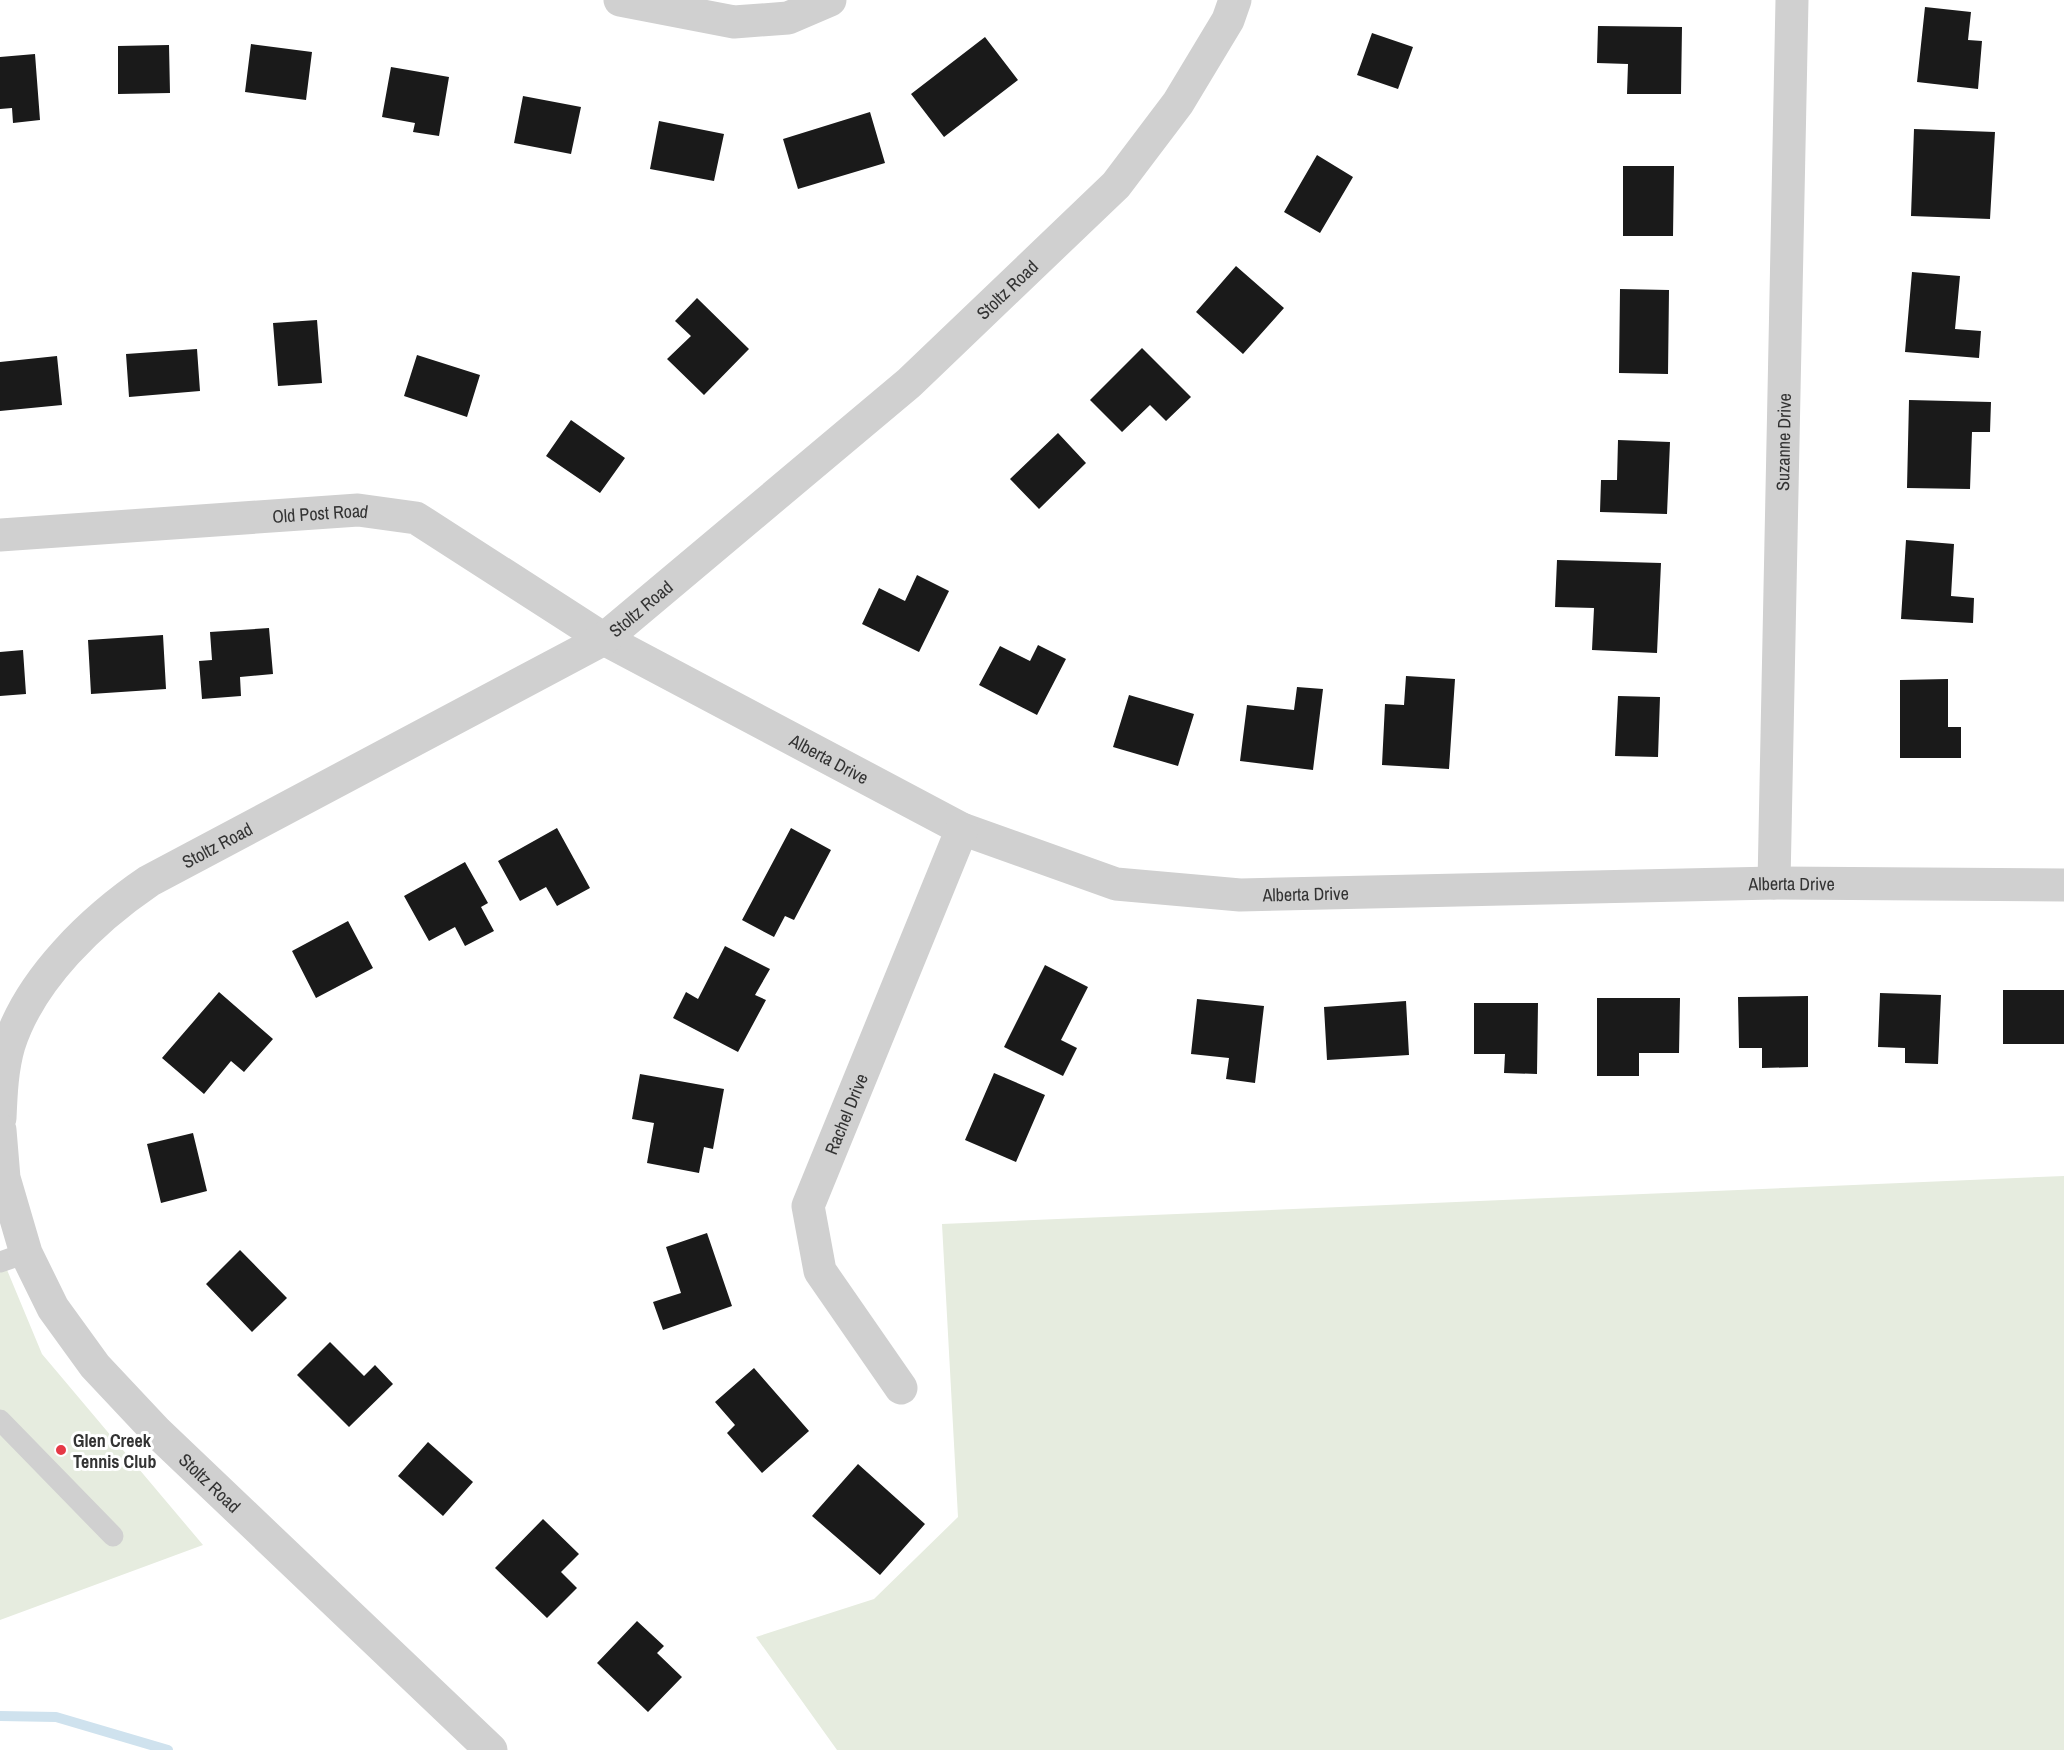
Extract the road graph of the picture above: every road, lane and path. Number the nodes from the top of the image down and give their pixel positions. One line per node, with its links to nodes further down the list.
1 (620, 0): 2 (street)
2 (830, 0)
3 (1235, 0): 6 (street, Stoltz Road)
4 (1792, 0): 8 (street, Suzanne Drive)
5 (0, 536): 6 (street, Old Post Road)
6 (604, 639): 7 (street, Alberta Drive); 10 (street, Stoltz Road)
7 (962, 829): 8 (street, Alberta Drive); 13 (street, Rachel Drive)
8 (1774, 883): 9 (street, Alberta Drive)
9 (2064, 885)
10 (0, 1118)
11 (0, 1130): 12 (street, Stoltz Road)
12 (13, 1257): 16 (street, Stoltz Road)
13 (901, 1388)
14 (0, 1420): 15 (lane)
15 (112, 1536)
16 (491, 1750)

